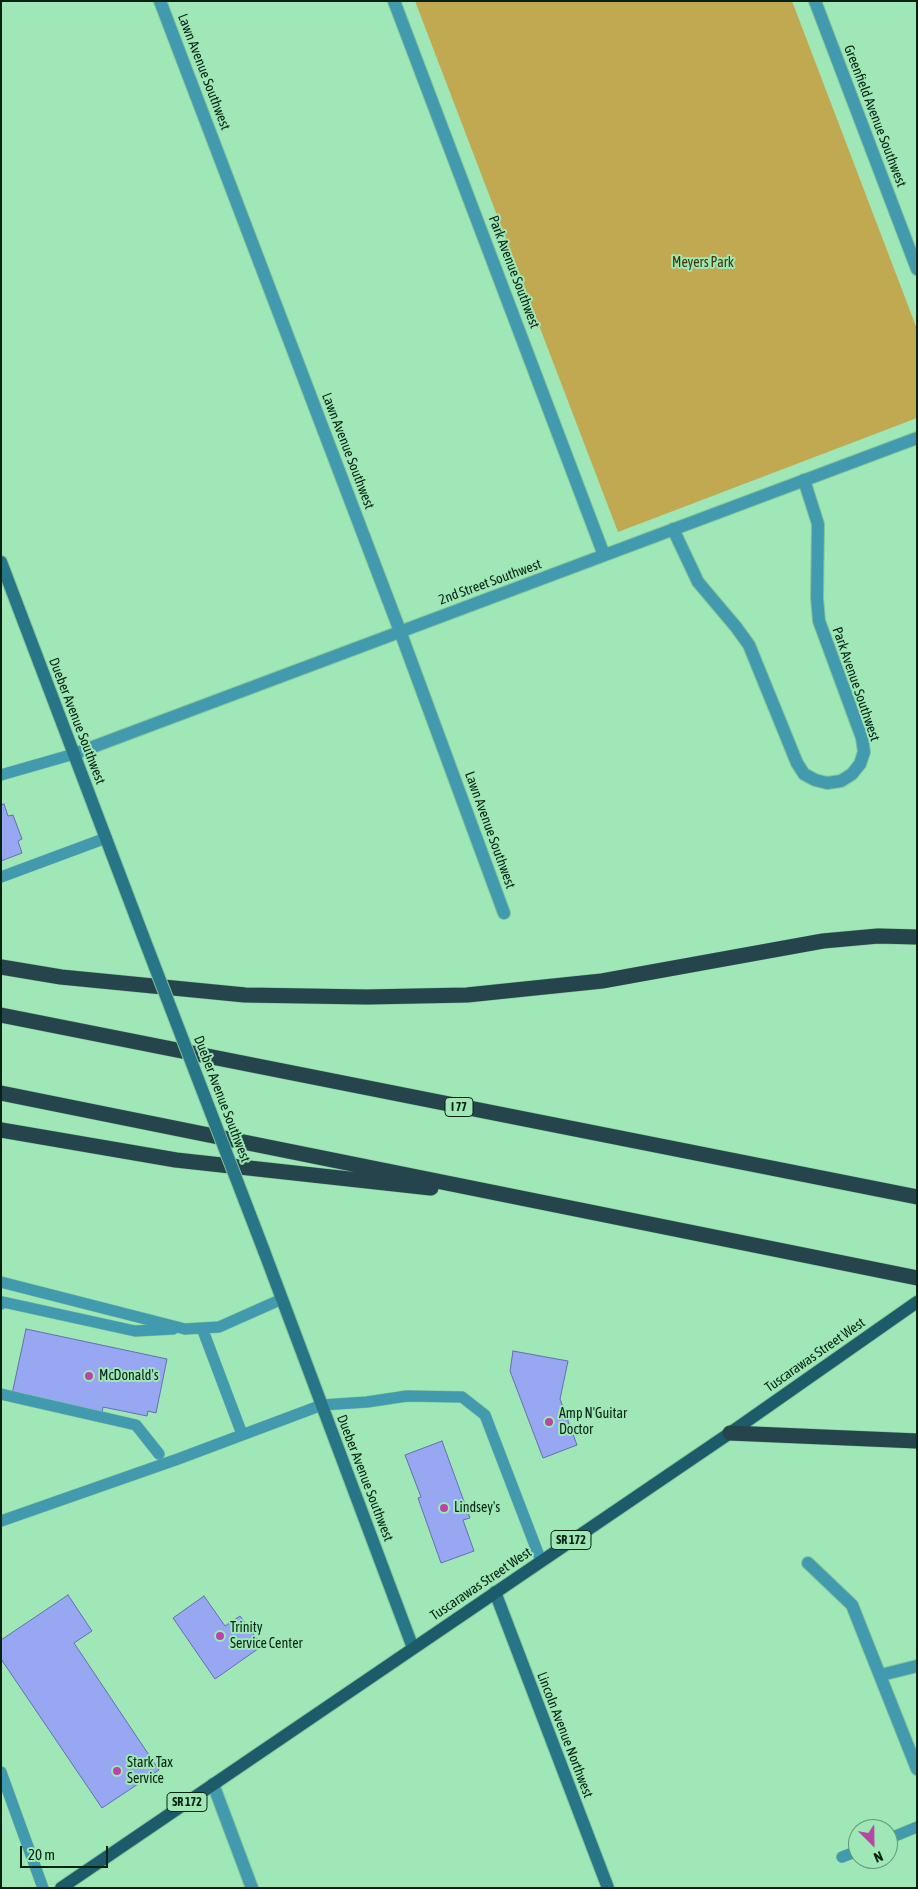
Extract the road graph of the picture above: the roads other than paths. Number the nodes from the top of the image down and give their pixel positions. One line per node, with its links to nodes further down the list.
1 (160, 1): 10 (street, Lawn Avenue Southwest)
2 (394, 1): 8 (street, Park Avenue Southwest)
3 (815, 1): 4 (street, Greenfield Avenue Southwest)
4 (917, 269)
5 (917, 438): 6 (street, 2nd Street Southwest)
6 (804, 480): 7 (street, 2nd Street Southwest); 7 (street, Park Avenue Southwest)
7 (673, 529): 8 (street, 2nd Street Southwest)
8 (604, 555): 10 (street, 2nd Street Southwest)
9 (1, 562): 11 (street, Dueber Avenue Southwest)
10 (400, 631): 11 (street, 2nd Street Southwest); 15 (street, Lawn Avenue Southwest)
11 (74, 754): 12 (lane); 13 (street, Dueber Avenue Southwest)
12 (1, 775)
13 (106, 838): 14 (lane); 25 (street, Dueber Avenue Southwest, bridge)
14 (1, 877)
15 (504, 913)
16 (917, 937): 17 (highway)
17 (1, 967)
18 (1, 1015): 21 (highway, I 77)
19 (1, 1093): 22 (highway)
20 (1, 1130): 22 (highway)
21 (917, 1197)
22 (528, 1198): 23 (highway)
23 (917, 1278)
24 (1, 1282): 29 (lane)
25 (282, 1299): 28 (lane); 31 (street, Dueber Avenue Southwest)
26 (917, 1302): 32 (main road, Tuscarawas Street West / SR 172)
27 (2, 1303): 29 (lane)
28 (202, 1328): 29 (lane); 33 (lane)
29 (185, 1329)
30 (1, 1394): 35 (lane)
31 (322, 1405): 33 (lane); 37 (lane); 40 (street, Dueber Avenue Southwest)
32 (730, 1433): 34 (highway); 37 (main road, Tuscarawas Street West / SR 172)
33 (242, 1434): 36 (lane)
34 (917, 1441)
35 (159, 1454)
36 (1, 1521)
37 (541, 1561): 39 (main road, Tuscarawas Street West / SR 172)
38 (808, 1563): 42 (street)
39 (495, 1592): 40 (main road, Tuscarawas Street West / SR 172); 53 (street, Lincoln Avenue Northwest)
40 (413, 1648): 45 (main road, Tuscarawas Street West / SR 172)
41 (917, 1666): 42 (street)
42 (881, 1676): 43 (street)
43 (917, 1768)
44 (1, 1772): 50 (lane)
45 (212, 1784): 51 (main road, Tuscarawas Street West / SR 172); 52 (street)
46 (917, 1827): 47 (lane)
47 (898, 1835)
48 (848, 1855): 49 (lane)
49 (842, 1857)
50 (43, 1888)
51 (61, 1888)
52 (252, 1888)
53 (608, 1888)

